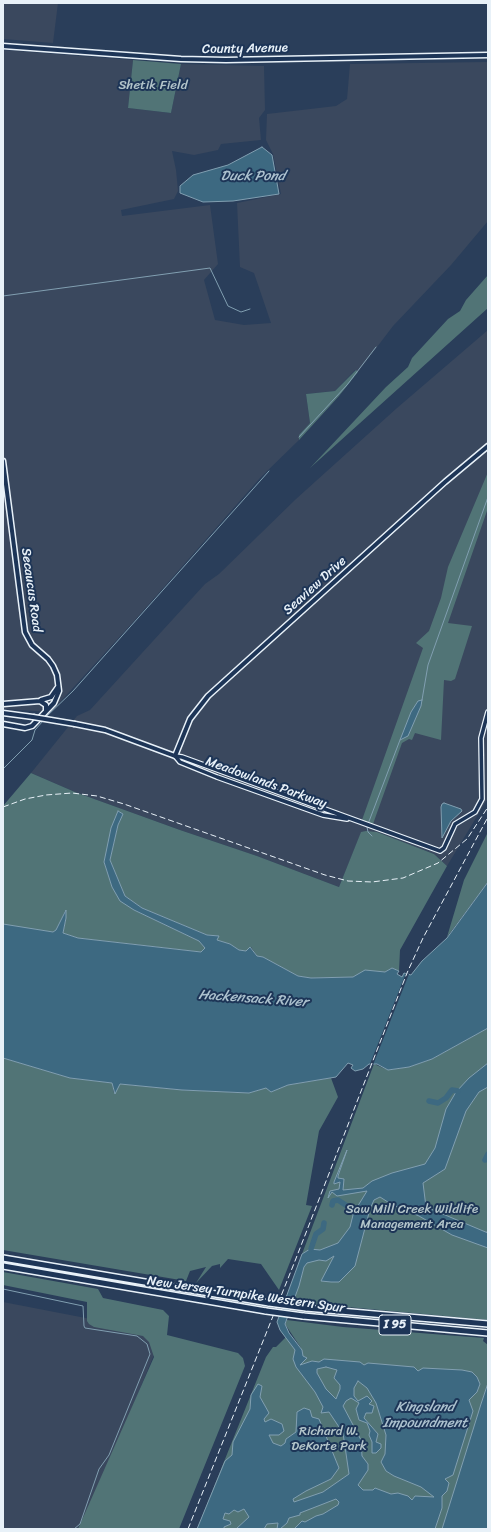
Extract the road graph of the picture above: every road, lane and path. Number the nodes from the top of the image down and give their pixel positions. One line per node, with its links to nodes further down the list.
1 (3, 46): 2 (main road, County Avenue)
2 (488, 55)
3 (488, 446): 12 (main road, Seaview Drive)
4 (3, 462): 5 (main road, Secaucus Road)
5 (58, 686): 6 (main road); 8 (main road)
6 (38, 701): 7 (main road); 8 (main road)
7 (3, 704)
8 (46, 712): 11 (main road)
9 (488, 712): 13 (street, Meadowlands Parkway)
10 (3, 713): 12 (main road, Meadowlands Parkway, bridge)
11 (3, 724)
12 (175, 756): 13 (street, Meadowlands Parkway); 13 (street, Meadowlands Parkway)
13 (354, 820)
14 (3, 1258): 16 (highway, New Jersey Turnpike Western Spur / I 95, bridge)
15 (3, 1266): 17 (highway, New Jersey Turnpike Western Spur / I 95, bridge)
16 (488, 1324)
17 (488, 1333)

